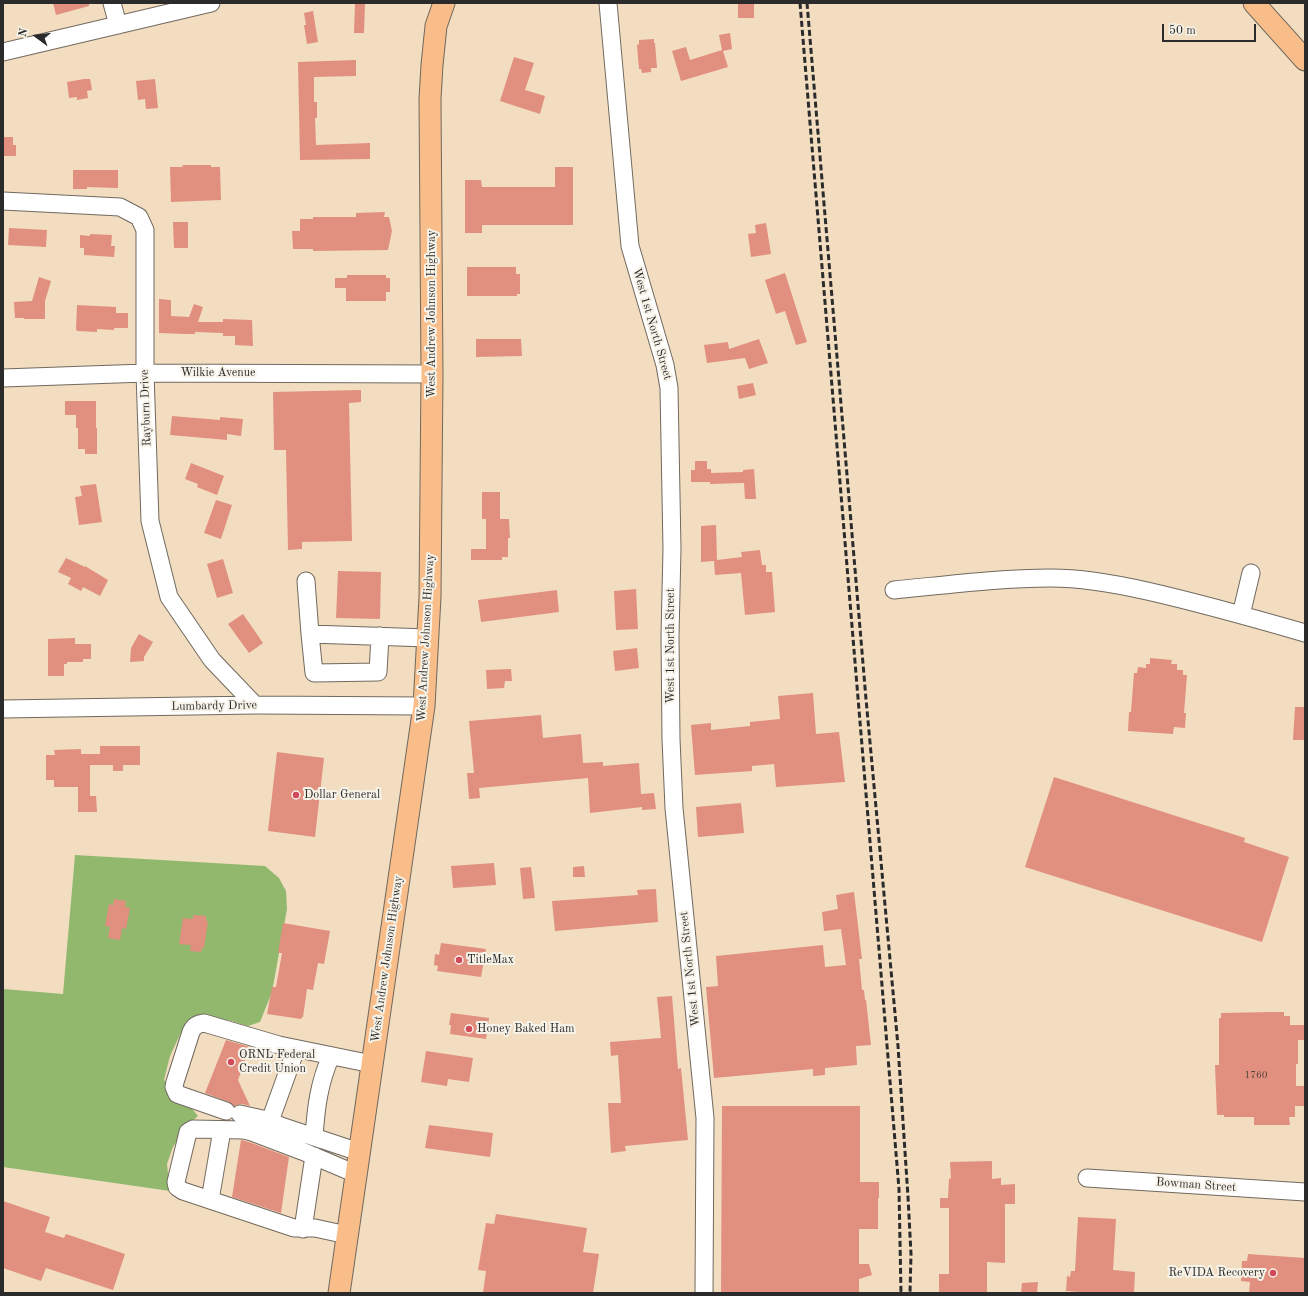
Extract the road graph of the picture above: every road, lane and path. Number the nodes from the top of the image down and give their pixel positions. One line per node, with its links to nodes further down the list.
1 (112, 3): 6 (street)
2 (211, 3): 6 (street)
3 (444, 3): 11 (main road, West Andrew Johnson Highway)
4 (608, 3): 39 (street, West 1st North Street)
5 (1254, 3): 8 (main road)
6 (118, 26): 7 (street)
7 (3, 52)
8 (1305, 60)
9 (3, 201): 10 (street, Rayburn Drive)
10 (145, 373): 11 (street, Wilkie Avenue); 12 (street, Wilkie Avenue); 21 (street, Rayburn Drive)
11 (432, 374): 20 (main road, West Andrew Johnson Highway)
12 (3, 378)
13 (1251, 573): 16 (street)
14 (306, 581): 18 (street)
15 (894, 590): 16 (street)
16 (1241, 615): 17 (street)
17 (1305, 633)
18 (310, 634): 19 (street); 19 (street)
19 (380, 636): 20 (street)
20 (428, 638): 22 (main road, West Andrew Johnson Highway)
21 (255, 705): 22 (street, Lumbardy Drive); 23 (street, Lumbardy Drive)
22 (424, 706): 26 (main road, West Andrew Johnson Highway)
23 (3, 709)
24 (296, 1049): 25 (street); 27 (street); 27 (street)
25 (331, 1056): 26 (street); 29 (street)
26 (372, 1064): 30 (main road, West Andrew Johnson Highway)
27 (270, 1121): 29 (street)
28 (222, 1130): 31 (street); 35 (street); 35 (street)
29 (314, 1137): 30 (street)
30 (359, 1152): 32 (main road, West Andrew Johnson Highway)
31 (314, 1156): 32 (street); 36 (street)
32 (356, 1174): 37 (main road, West Andrew Johnson Highway)
33 (1087, 1178): 34 (street, Bowman Street)
34 (1305, 1192)
35 (210, 1200): 36 (street)
36 (303, 1229): 37 (street)
37 (347, 1235): 38 (main road, West Andrew Johnson Highway)
38 (338, 1293)
39 (704, 1293)

